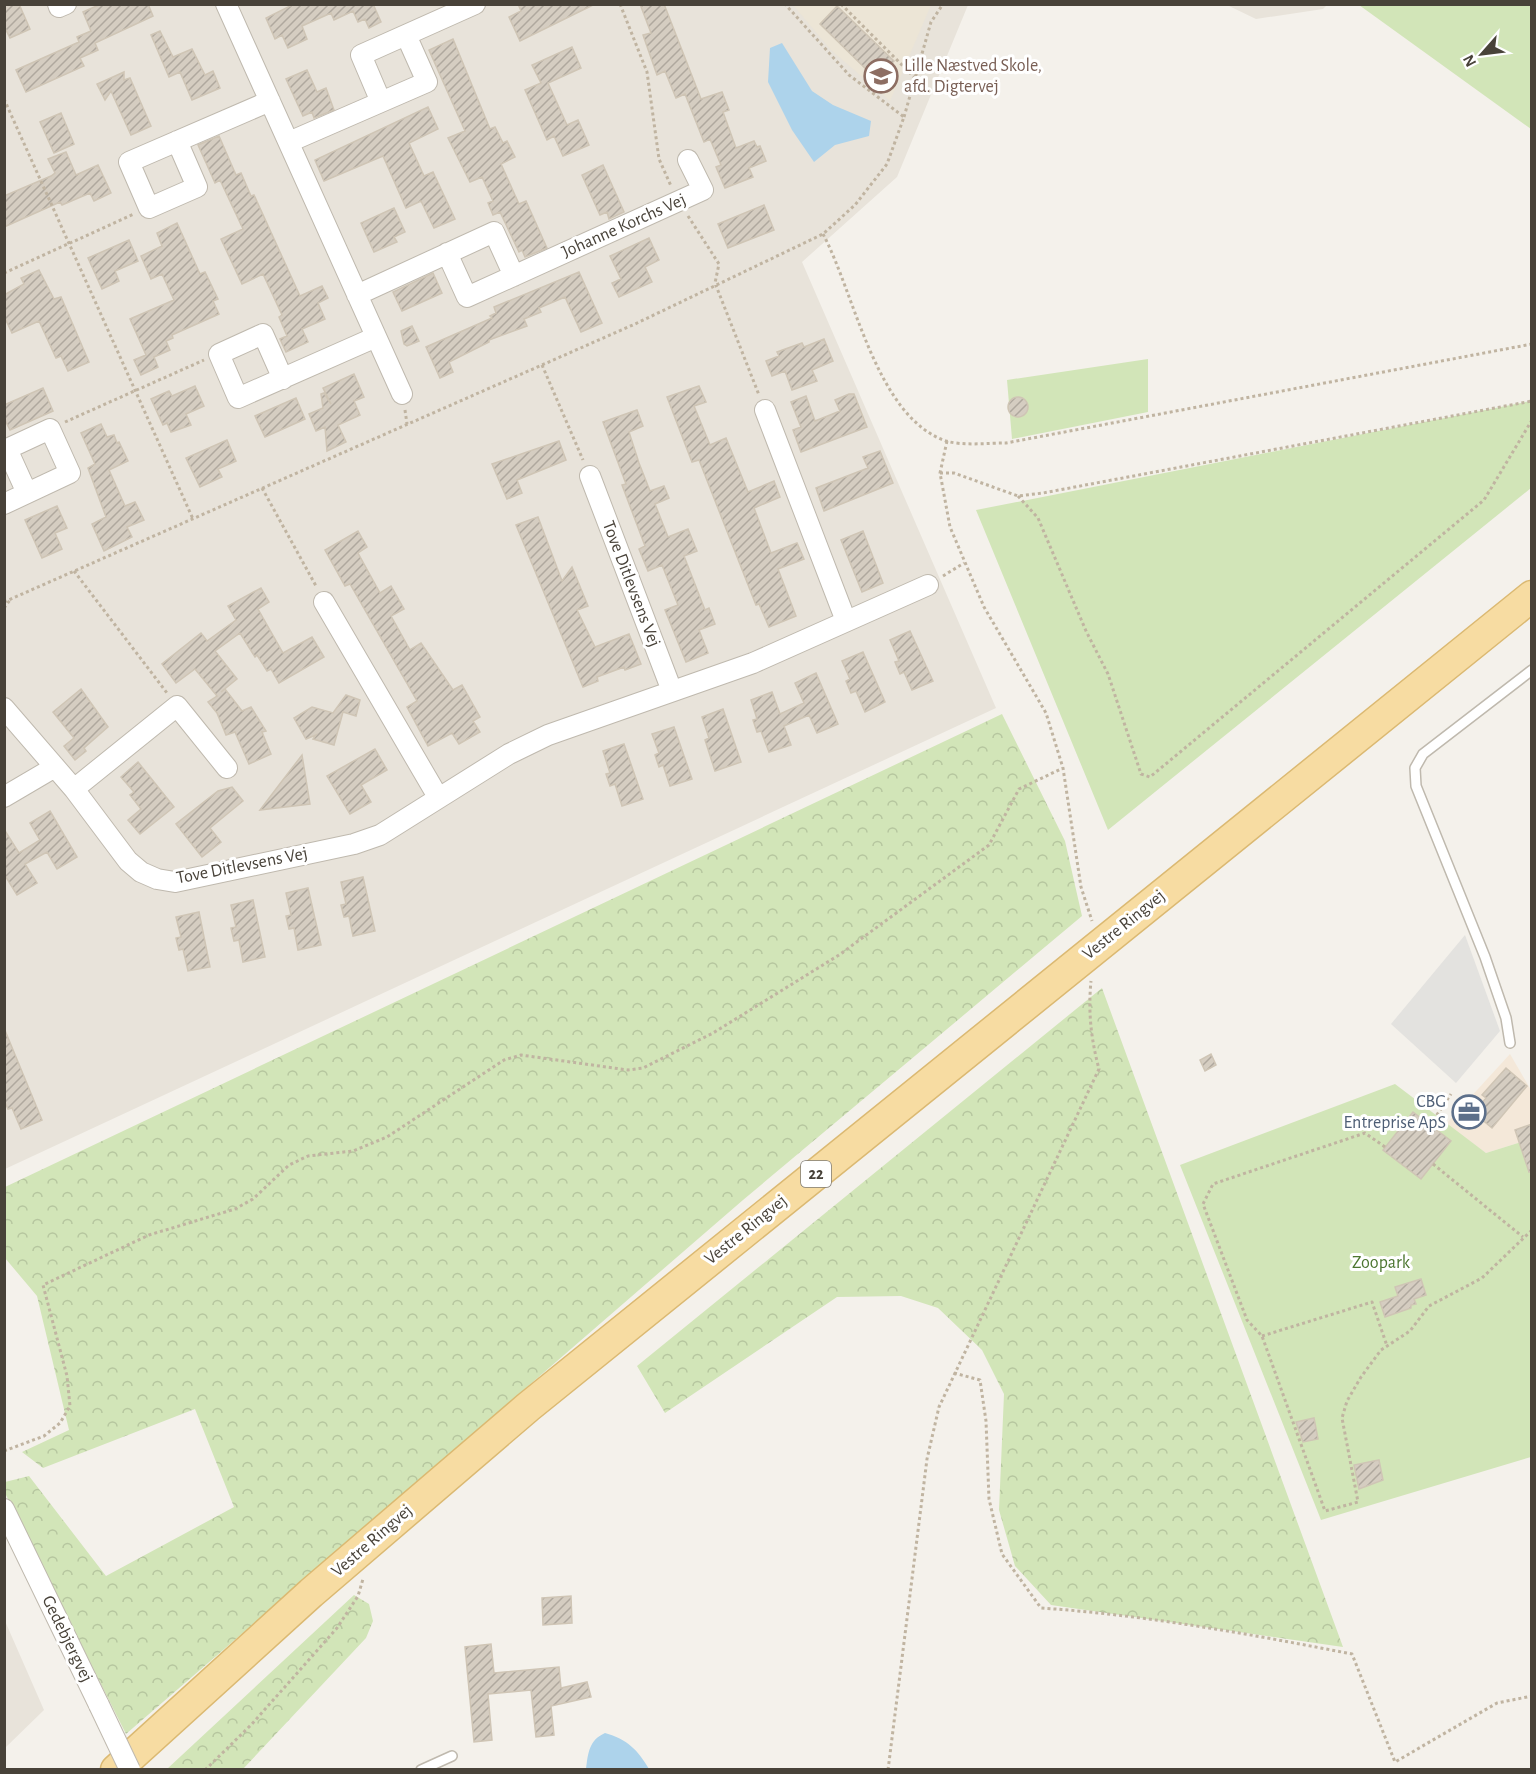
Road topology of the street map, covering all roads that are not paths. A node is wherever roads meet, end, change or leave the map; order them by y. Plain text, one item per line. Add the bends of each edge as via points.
1 (58, 4) edge
2 (66, 4) edge
3 (226, 4) edge
4 (475, 4) edge
5 (406, 35) junction
6 (270, 101) junction
7 (381, 102) junction
8 (177, 141) junction
9 (289, 142) junction
10 (688, 160) dead end
11 (447, 253) junction
12 (514, 276) junction
13 (357, 295) junction
14 (376, 337) junction
15 (283, 379) junction
16 (402, 394) dead end
17 (765, 410) road end
18 (590, 476) road end
19 (27, 493) junction
20 (4, 504) edge
21 (928, 585) road end
22 (1532, 596) edge
23 (324, 602) road end
24 (846, 621) junction
25 (1532, 670) edge
26 (672, 691) junction
27 (4, 708) edge
28 (55, 767) junction
29 (227, 768) dead end
30 (74, 789) junction
31 (4, 797) edge
32 (438, 797) junction
33 (1510, 1043) dead end
34 (4, 1509) edge
35 (452, 1756) dead end
36 (116, 1770) edge
37 (130, 1770) edge
38 (421, 1770) edge

1 - 2 street via 59,8
3 - 6 street
4 - 5 street
5 - 7 street via 361,55
5 - 7 street via 427,82
6 - 8 street
6 - 9 street
7 - 9 street
8 - 8 street via 129,162 148,208 197,187
9 - 13 street
10 - 12 street, Johanne Korchs Vej via 703,190
11 - 12 street via 494,232
11 - 12 street, Johanne Korchs Vej via 467,297
11 - 13 street
13 - 14 street
14 - 15 street
14 - 16 street
15 - 15 street via 238,399 219,354 263,334
17 - 24 street
18 - 26 street, Tove Ditlevsens Vej
19 - 19 street via 7,449 50,429 70,473
19 - 20 street
21 - 24 street, Tove Ditlevsens Vej
22 - 36 main road, Vestre Ringvej / 22 via 528,1407 311,1593
23 - 32 street
24 - 26 street, Tove Ditlevsens Vej via 753,663
25 - 33 lane via 1423,754 1415,768 1416,786 1485,957 1506,1018
26 - 32 street, Tove Ditlevsens Vej via 548,735
27 - 28 street, Tove Ditlevsens Vej
28 - 30 street, Tove Ditlevsens Vej
28 - 31 street
29 - 30 street via 177,706
30 - 32 street, Tove Ditlevsens Vej via 128,861 141,872 175,882 380,835
34 - 37 street, Gedebjergvej, bridge
35 - 38 lane

